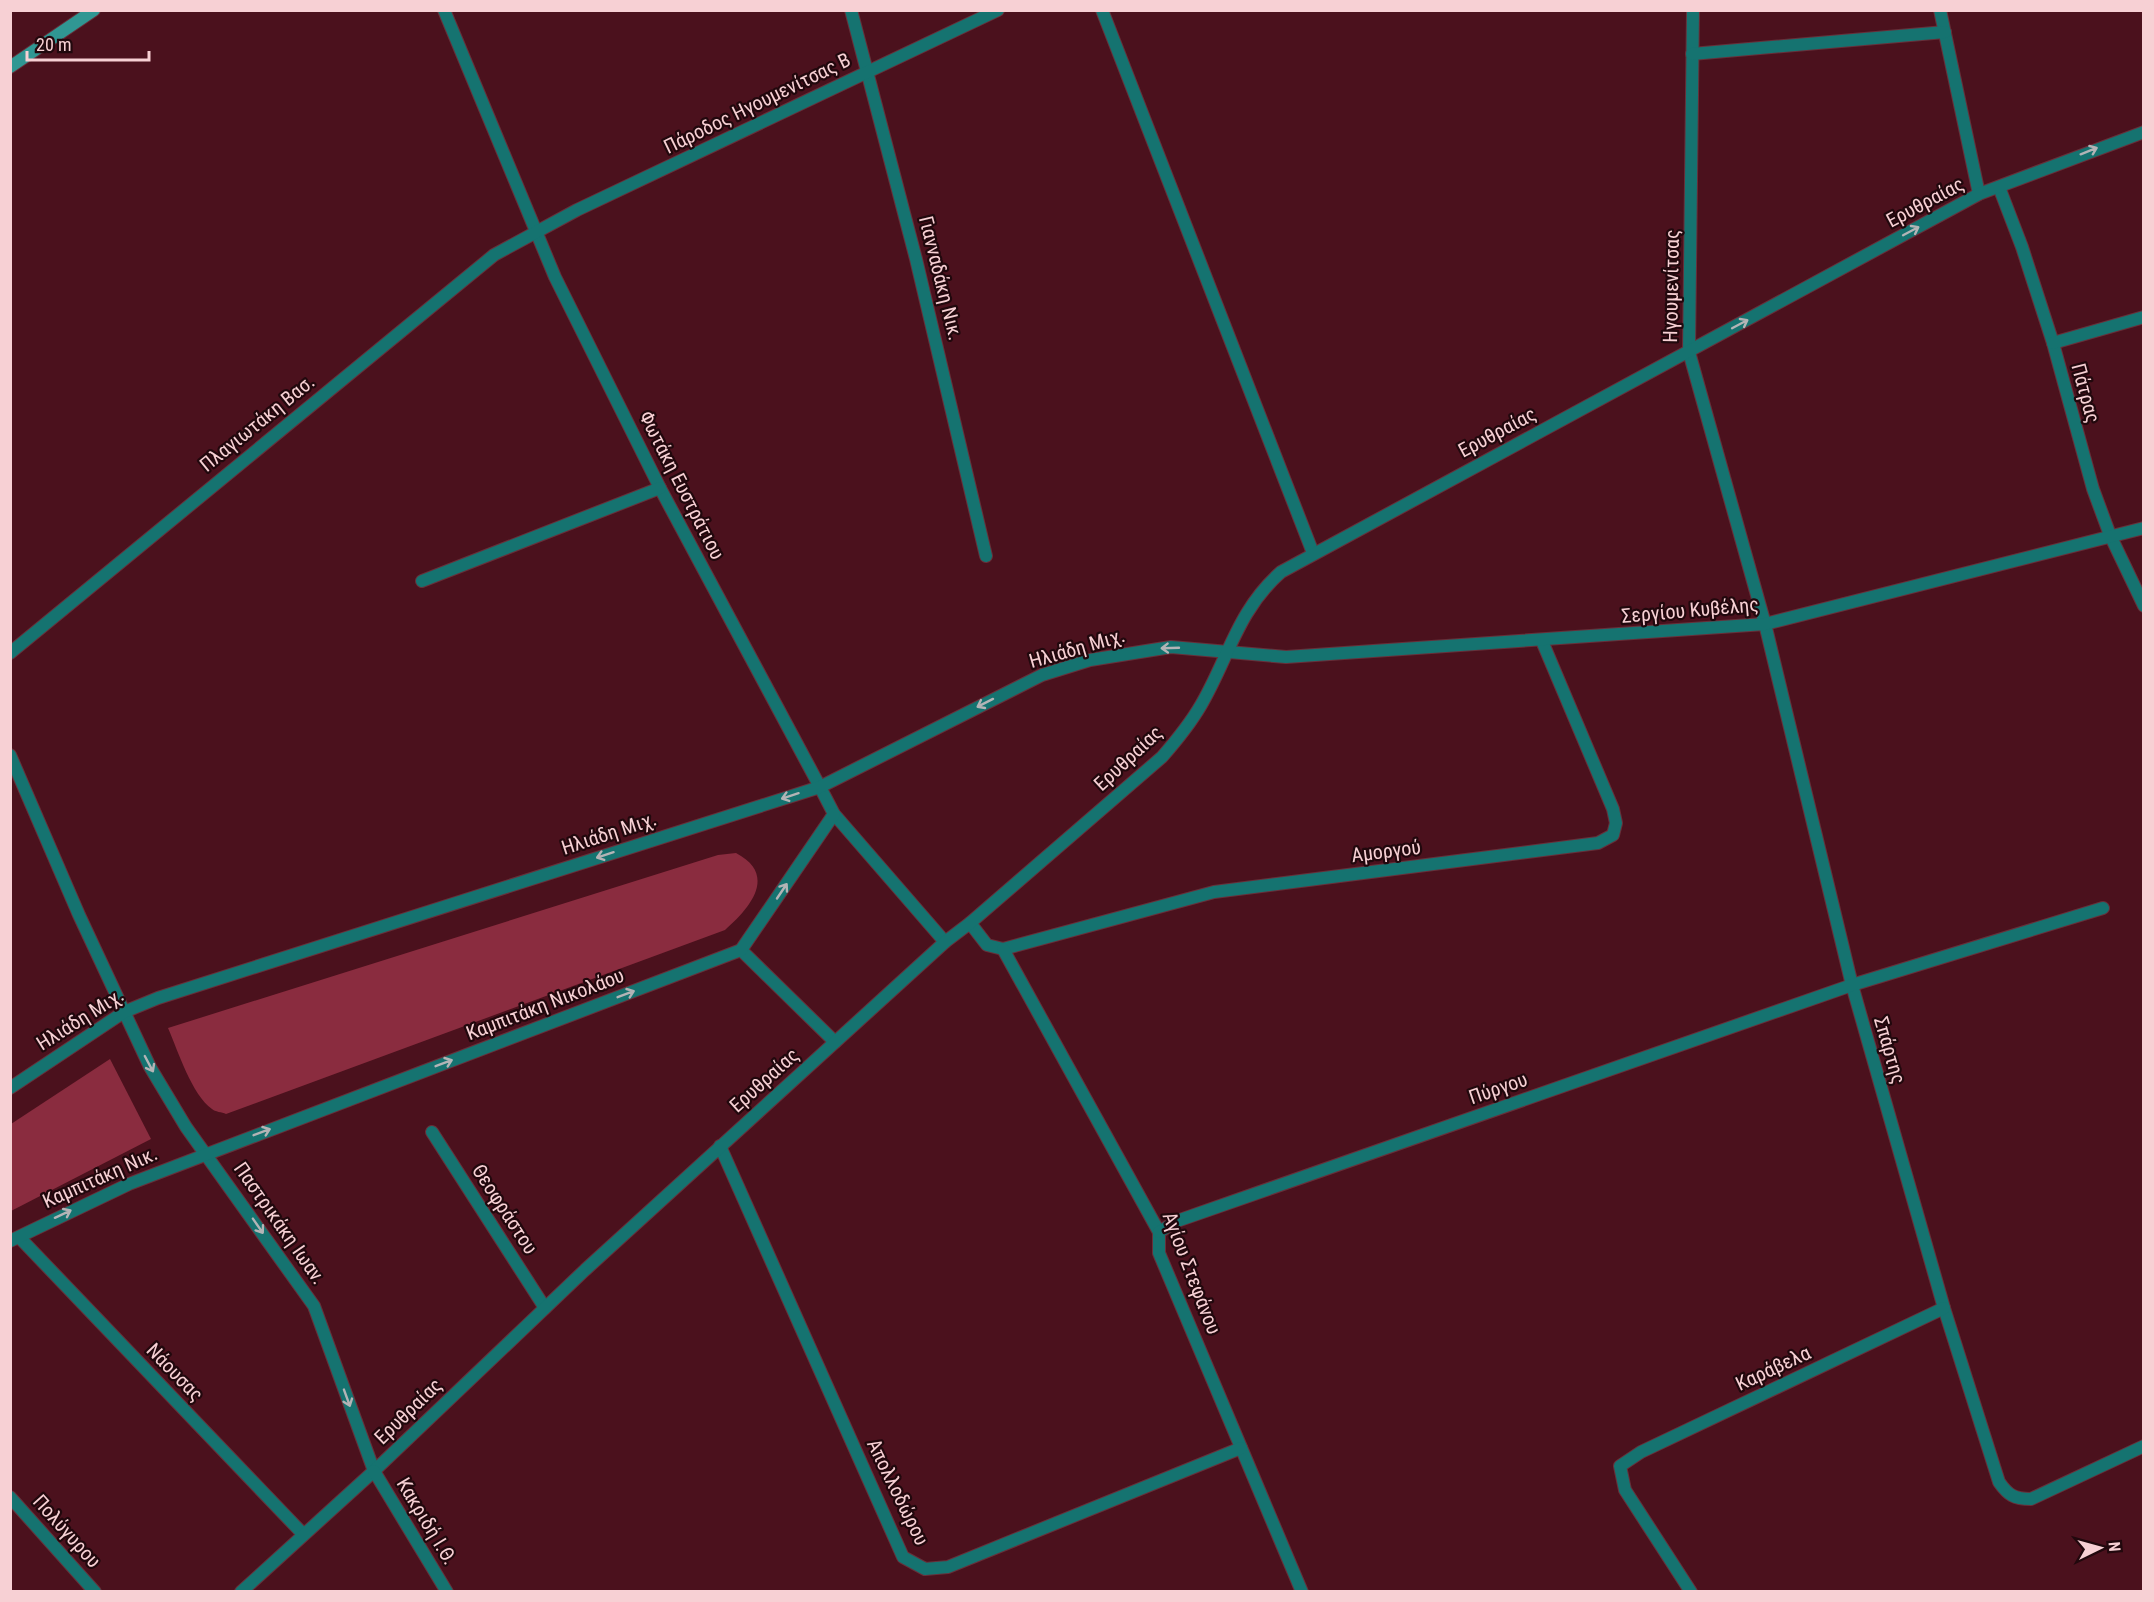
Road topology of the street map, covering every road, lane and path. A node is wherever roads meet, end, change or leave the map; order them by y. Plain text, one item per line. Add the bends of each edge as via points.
1 (94, 10) edge
2 (444, 10) edge
3 (850, 10) edge
4 (998, 10) edge
5 (1102, 10) edge
6 (1693, 10) edge
7 (1940, 10) edge
8 (1945, 32) junction
9 (1692, 54) junction
10 (10, 67) edge
11 (866, 72) junction
12 (2144, 132) edge
13 (1999, 186) junction
14 (1979, 194) junction
15 (535, 232) junction
16 (2144, 317) edge
17 (2053, 343) junction
18 (1689, 352) junction
19 (660, 488) junction
20 (2144, 528) edge
21 (2110, 535) junction
22 (1313, 553) junction
23 (986, 556) dead end
24 (422, 581) dead end
25 (2144, 606) edge
26 (1765, 624) junction
27 (1542, 641) junction
28 (1228, 651) junction
29 (10, 653) edge
30 (10, 755) edge
31 (820, 787) junction
32 (834, 814) junction
33 (2103, 908) dead end
34 (970, 923) junction
35 (945, 942) junction
36 (1003, 949) junction
37 (741, 951) junction
38 (1852, 985) junction
39 (124, 1012) junction
40 (835, 1042) junction
41 (10, 1088) edge
42 (432, 1132) dead end
43 (720, 1146) junction
44 (207, 1153) junction
45 (1159, 1232) junction
46 (15, 1239) edge
47 (545, 1308) junction
48 (1944, 1308) junction
49 (2144, 1446) edge
50 (1241, 1448) junction
51 (374, 1471) junction
52 (10, 1497) edge
53 (303, 1534) junction
54 (95, 1592) edge
55 (241, 1592) edge
56 (447, 1592) edge
57 (1302, 1592) edge
58 (1691, 1592) edge

1 - 10 main road
2 - 15 street, Φωτάκη Ευστράτιου
3 - 11 street, Γιανναδάκη Νικ.
4 - 11 street, Πάροδος Ηγουμενίτσας Β
5 - 22 street
6 - 9 street, Ηγουμενίτσας
7 - 8 street
8 - 9 street
8 - 14 street
9 - 18 street, Ηγουμενίτσας
11 - 15 street, Πάροδος Ηγουμενίτσας Β
11 - 23 street, Γιανναδάκη Νικ. via 935,336
13 -> 12 street, Ερυθραίας
13 - 14 street, Ερυθραίας
13 - 17 street, Πάτρας
18 -> 14 street, Ερυθραίας
15 - 19 street, Φωτάκη Ευστράτιου
15 - 29 street, Πλαγιωτάκη Βασ. via 494,255 452,288
16 - 17 street
17 - 21 street, Πάτρας via 2080,447
18 - 22 street, Ερυθραίας
18 - 26 street, Ηγουμενίτσας
19 - 24 street
19 - 31 street, Φωτάκη Ευστράτιου
20 - 21 street, Σεργίου Κυβέλης
21 - 25 street, Πάτρας
21 - 26 street, Σεργίου Κυβέλης
22 - 28 street, Ερυθραίας via 1281,572 1261,590 1247,609
26 - 27 street, Σεργίου Κυβέλης
26 - 38 street, Σπάρτης
27 - 28 street, Σεργίου Κυβέλης via 1286,657
27 - 36 street, Αμοργού via 1613,809 1616,823 1612,835 1598,843 1214,892
28 -> 31 street, Ηλιάδη Μιχ. via 1171,647 1090,660 1042,675
28 - 34 street, Ερυθραίας via 1201,706 1162,757
30 - 39 street, Παστρικάκη Ιωαν.
31 - 32 street, Φωτάκη Ευστράτιου
31 -> 39 street, Ηλιάδη Μιχ.
32 - 35 street, Φωτάκη Ευστράτιου
37 -> 32 street
33 - 38 street, Πύργου
34 - 35 street, Ερυθραίας
34 - 36 street via 987,945
35 - 40 street, Ερυθραίας
36 - 45 street, Αγίου Στεφάνου
37 - 40 street
44 -> 37 street, Καμπιτάκη Νικολάου
38 - 45 street, Πύργου via 1189,1217
38 - 48 street, Σπάρτης
39 - 41 street, Ηλιάδη Μιχ.
39 -> 44 street, Παστρικάκη Ιωαν. via 168,1097
40 - 43 street, Ερυθραίας
42 - 47 street, Θεοφράστου
43 - 47 street, Ερυθραίας
43 - 50 street, Απολλοδώρου via 903,1557 925,1569 948,1567
46 -> 44 street, Καμπιτάκη Νικ. via 129,1184
44 -> 51 street, Παστρικάκη Ιωαν. via 314,1306
45 - 50 street, Αγίου Στεφάνου via 1159,1253
46 - 53 street, Νάουσας
47 - 51 street, Ερυθραίας
48 - 49 street, Σπάρτης via 1999,1482 2007,1494 2031,1499
48 - 58 street, Καράβελα via 1641,1452 1620,1466 1625,1490
50 - 57 street, Αγίου Στεφάνου
51 - 53 street, Ερυθραίας
51 - 56 street, Κακριδή Ι.Θ.
52 - 54 street, Πολύγυρου
53 - 55 street, Ερυθραίας

